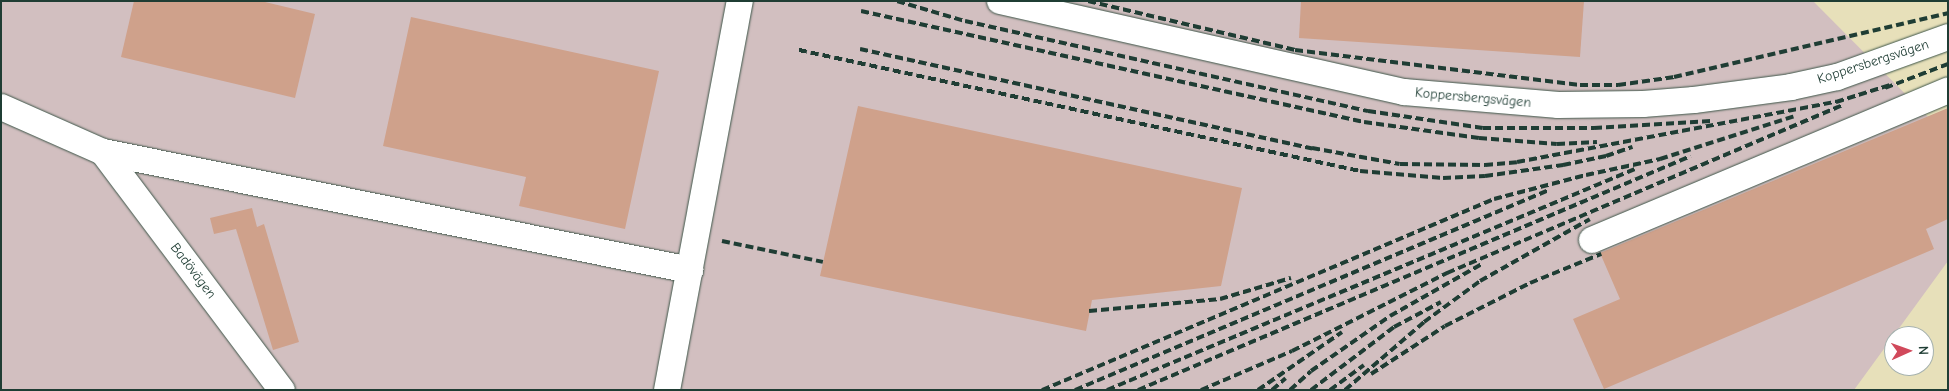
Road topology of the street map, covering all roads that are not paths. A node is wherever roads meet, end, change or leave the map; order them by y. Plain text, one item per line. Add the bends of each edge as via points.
1 (740, 1) edge
2 (1000, 1) edge
3 (1948, 37) edge
4 (1948, 90) edge
5 (1, 107) edge
6 (103, 152) junction
7 (1592, 240) dead end
8 (690, 270) junction
9 (282, 390) edge
10 (667, 390) edge

1 - 8 street
2 - 3 street, Koppersbergsvägen via 1404,92 1558,105 1643,104 1791,87 1837,77
4 - 7 street
5 - 6 street
6 - 8 street
6 - 9 street, Badövägen
8 - 10 street

